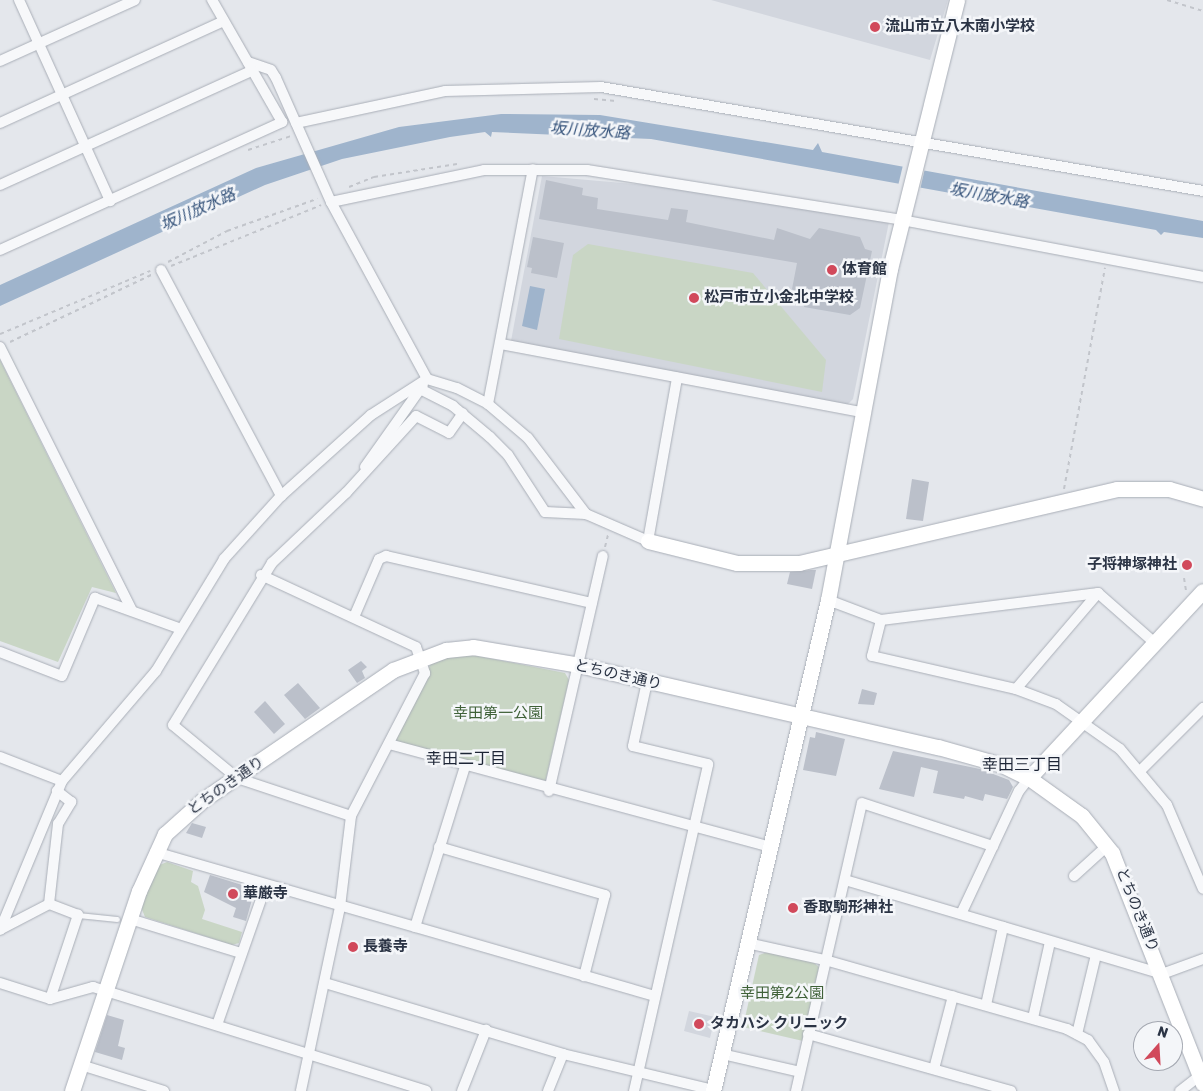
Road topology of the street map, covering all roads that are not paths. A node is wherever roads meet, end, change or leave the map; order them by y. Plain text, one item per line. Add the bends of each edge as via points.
1 (19, 0) edge
2 (135, 0) edge
3 (212, 0) edge
4 (957, 0) edge
5 (224, 21) junction
6 (38, 44) junction
7 (0, 61) edge
8 (250, 66) junction
9 (62, 95) junction
10 (0, 123) edge
11 (298, 128) junction
12 (85, 146) junction
13 (920, 146) junction
14 (534, 169) junction
15 (0, 185) edge
16 (1203, 192) edge
17 (330, 199) junction
18 (110, 201) junction
19 (903, 217) junction
20 (0, 250) edge
21 (161, 270) dead end
22 (1203, 277) edge
23 (501, 344) junction
24 (0, 347) edge
25 (677, 378) junction
26 (423, 384) junction
27 (488, 404) junction
28 (463, 412) junction
29 (862, 412) junction
30 (359, 479) junction
31 (281, 496) junction
32 (1203, 499) edge
33 (586, 514) junction
34 (648, 541) junction
35 (603, 556) road end
36 (837, 556) junction
37 (262, 575) junction
38 (1203, 591) edge
39 (1098, 593) junction
40 (828, 600) junction
41 (592, 603) junction
42 (132, 611) junction
43 (354, 618) junction
44 (881, 620) junction
45 (181, 629) junction
46 (1154, 643) junction
47 (0, 652) edge
48 (423, 658) junction
49 (579, 665) junction
50 (647, 682) junction
51 (1016, 689) junction
52 (1203, 708) edge
53 (799, 716) junction
54 (1085, 721) junction
55 (389, 744) junction
56 (0, 756) edge
57 (465, 766) junction
58 (1141, 770) junction
59 (237, 778) junction
60 (1030, 778) junction
61 (62, 781) junction
62 (549, 791) junction
63 (57, 792) junction
64 (351, 816) junction
65 (694, 829) junction
66 (440, 846) junction
67 (993, 846) junction
68 (1107, 846) junction
69 (770, 847) junction
70 (155, 852) junction
71 (1074, 876) dead end
72 (845, 880) junction
73 (266, 885) junction
74 (1203, 889) edge
75 (49, 904) junction
76 (340, 907) junction
77 (961, 914) junction
78 (78, 915) junction
79 (123, 919) junction
80 (415, 927) junction
81 (1003, 927) junction
82 (1, 929) edge
83 (1050, 942) junction
84 (747, 943) junction
85 (241, 954) junction
86 (1096, 955) junction
87 (1203, 959) edge
88 (825, 960) junction
89 (1162, 974) junction
90 (584, 976) junction
91 (325, 982) junction
92 (0, 983) edge
93 (105, 991) junction
94 (655, 996) junction
95 (953, 996) junction
96 (50, 999) junction
97 (986, 1005) junction
98 (1032, 1018) junction
99 (217, 1025) junction
100 (486, 1030) junction
101 (808, 1034) junction
102 (1077, 1034) junction
103 (563, 1054) junction
104 (722, 1054) junction
105 (308, 1055) junction
106 (81, 1065) junction
107 (934, 1069) junction
108 (800, 1072) junction
109 (638, 1074) junction
110 (1202, 1078) edge
111 (713, 1090) edge
112 (72, 1091) edge
113 (164, 1091) edge
114 (302, 1091) edge
115 (426, 1091) edge
116 (462, 1091) edge
117 (548, 1091) edge
118 (634, 1091) edge
119 (796, 1091) edge
120 (1011, 1091) edge
121 (1114, 1091) edge
122 (1180, 1091) edge

1 - 6 street
2 - 6 street
3 - 5 street
4 - 13 street
5 - 8 street
5 - 9 street
6 - 7 street
6 - 9 street
8 - 11 street via 271,70
8 - 12 street
8 - 18 street via 282,122
9 - 10 street
9 - 12 street
11 - 13 street via 436,92 549,85 657,94
11 - 17 street
12 - 15 street
12 - 18 street
13 - 16 street
13 - 19 street
14 - 17 street via 456,174
14 - 19 street via 634,175
14 - 23 street
17 - 26 street
18 - 20 street
19 - 22 street via 1107,261
19 - 29 street
21 - 31 street
23 - 25 street
23 - 27 street
24 - 42 street
25 - 29 street
25 - 34 street
26 - 27 street via 457,388
26 - 28 street
26 - 30 street via 406,412 376,445
26 - 31 street via 371,415
27 - 33 street via 544,454
28 - 30 street via 449,433 416,416
28 - 33 street via 508,455 545,512
29 - 36 street
30 - 37 street
31 - 45 street via 224,559
32 - 36 street via 1169,489 1135,488
33 - 34 street
34 - 36 street via 737,563 779,564
35 - 41 street
36 - 40 street
37 - 43 street
37 - 59 street via 224,646 173,725
38 - 46 street
39 - 44 street
39 - 46 street
39 - 51 street
40 - 44 street
40 - 53 street
41 - 43 street via 386,556 379,559
41 - 49 street
42 - 45 street
42 - 47 street via 95,598 62,676
43 - 48 street via 416,647
44 - 51 street via 872,656
45 - 61 street via 156,671
46 - 54 street
48 - 49 street, とちのき通り via 473,647
48 - 55 street via 425,673
48 - 59 street, とちのき通り via 393,670
49 - 50 street, とちのき通り
49 - 62 street
50 - 53 street, とちのき通り
50 - 65 street via 633,746 708,764
51 - 54 street
52 - 58 street
53 - 60 street, とちのき通り via 1002,765
53 - 69 street
54 - 58 street
54 - 60 street
55 - 57 street
55 - 64 street
56 - 61 street
57 - 62 street
57 - 66 street
58 - 74 street via 1172,814
59 - 64 street
59 - 70 street, とちのき通り via 184,814
60 - 67 street
60 - 68 street, とちのき通り via 1082,816
61 - 63 street
62 - 65 street
63 - 75 street via 71,802 58,824
63 - 82 street
64 - 76 street
65 - 69 street
65 - 94 street
66 - 80 street
66 - 90 street via 605,895
67 - 72 street via 862,803
67 - 77 street
68 - 71 street
68 - 89 street, とちのき通り via 1125,875
69 - 84 street
70 - 73 street
70 - 79 street, とちのき通り
72 - 77 street
72 - 88 street
73 - 76 street
73 - 85 street
75 - 78 street
75 - 82 street
76 - 80 street
76 - 91 street
77 - 81 street
78 - 79 lane
78 - 96 street
79 - 85 street
79 - 93 street, とちのき通り
80 - 90 street
81 - 83 street
81 - 97 street
83 - 86 street
83 - 98 street
84 - 88 street
84 - 104 street
85 - 99 street
86 - 89 street
86 - 102 street
87 - 89 street
88 - 95 street
88 - 101 street
89 - 110 street, とちのき通り
90 - 94 street
91 - 100 street
91 - 105 street
92 - 96 street
93 - 96 street via 93,988
93 - 99 street
93 - 106 street, とちのき通り
94 - 109 street
95 - 97 street
95 - 107 street
97 - 98 street
98 - 102 street
99 - 105 street
100 - 103 street
100 - 116 street
101 - 107 street
101 - 108 street
102 - 121 street via 1104,1062
103 - 109 street
103 - 117 street
104 - 108 street
104 - 111 street
105 - 114 street
105 - 115 street
106 - 112 street, とちのき通り
106 - 113 street
107 - 120 street
108 - 119 street
109 - 111 street
109 - 118 street
110 - 122 street

